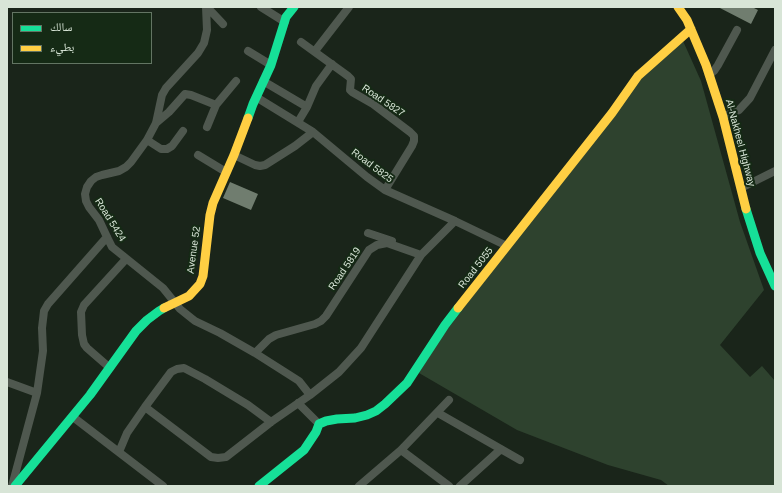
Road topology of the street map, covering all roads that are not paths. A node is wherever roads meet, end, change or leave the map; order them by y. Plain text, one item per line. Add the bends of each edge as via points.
1 (206, 7) edge
2 (261, 7) edge
3 (294, 7) edge
4 (349, 7) edge
5 (678, 7) edge
6 (285, 22) junction
7 (223, 24) dead end
8 (691, 29) junction
9 (737, 30) dead end
10 (301, 42) dead end
11 (775, 50) edge
12 (248, 51) dead end
13 (315, 51) junction
14 (332, 64) junction
15 (271, 65) junction
16 (709, 75) junction
17 (236, 81) dead end
18 (263, 81) junction
19 (256, 97) junction
20 (216, 105) junction
21 (307, 107) junction
22 (723, 117) junction
23 (298, 122) junction
24 (156, 123) junction
25 (207, 127) dead end
26 (184, 130) dead end
27 (312, 132) junction
28 (147, 140) junction
29 (198, 155) dead end
30 (234, 155) junction
31 (775, 171) edge
32 (226, 172) junction
33 (741, 188) junction
34 (385, 190) junction
35 (455, 221) junction
36 (368, 233) dead end
37 (107, 237) junction
38 (507, 246) junction
39 (422, 254) junction
40 (126, 258) junction
41 (775, 286) edge
42 (175, 303) junction
43 (255, 353) junction
44 (110, 368) junction
45 (7, 382) edge
46 (37, 393) junction
47 (310, 395) junction
48 (449, 400) dead end
49 (298, 403) junction
50 (145, 407) junction
51 (438, 412) junction
52 (73, 417) junction
53 (271, 422) junction
54 (319, 424) junction
55 (501, 449) junction
56 (401, 450) junction
57 (119, 452) junction
58 (520, 460) dead end
59 (12, 486) edge
60 (15, 486) edge
61 (163, 486) edge
62 (259, 486) edge
63 (359, 486) edge
64 (449, 486) edge
65 (460, 486) edge

1 - 7 street
1 - 24 street, Road 5424 via 205,39 201,48 162,95
2 - 6 street
3 - 6 street, Avenue 52
4 - 13 street
5 - 8 street, Al-Nakheel Highway
6 - 15 street, Avenue 52
8 - 16 street, Al-Nakheel Highway
8 - 38 street, Road 5055 via 638,76
9 - 16 street via 717,68
10 - 13 street, Road 5827
11 - 22 street via 750,98 739,110
12 - 15 street
13 - 14 street, Road 5827
14 - 21 street via 316,86
14 - 34 street, Road 5827 via 351,79 352,92 373,104 414,136 412,146
15 - 18 street, Avenue 52
16 - 22 street, Al-Nakheel Highway
17 - 20 street
18 - 19 street, Avenue 52
18 - 21 street
19 - 23 street, Road 5825
19 - 30 street, Avenue 52
20 - 24 street via 185,94 170,112
20 - 25 street
21 - 23 street
22 - 33 street, Al-Nakheel Highway
23 - 27 street, Road 5825
24 - 28 street, Road 5424
26 - 28 street via 167,149 161,149
27 - 30 street via 265,165 255,165
27 - 34 street, Road 5825
28 - 37 street, Road 5424 via 126,167 96,178 87,187 86,201
29 - 32 street
30 - 32 street, Avenue 52
31 - 33 street
32 - 42 street, Avenue 52 via 210,215 200,284 189,296
33 - 41 street, Al-Nakheel Highway via 760,253
34 - 35 street, Road 5825
35 - 38 street, Road 5825
35 - 39 street
36 - 39 street
37 - 40 street, Road 5424 via 112,247
37 - 46 street via 44,311 43,351
38 - 54 street, Road 5055 via 446,325 407,383 376,411 355,418
39 - 43 street, Road 5819 via 387,243 377,245 369,250 321,321 276,335
39 - 47 street via 360,348 339,372
40 - 42 street, Road 5424 via 163,288
40 - 44 street via 84,305 81,312 84,344
42 - 43 street via 195,321
42 - 44 street, Avenue 52 via 147,320
43 - 47 street via 299,381
44 - 52 street, Avenue 52
45 - 46 street
46 - 59 street
47 - 49 street
48 - 51 street
49 - 53 street
49 - 54 street
50 - 53 street via 211,457 218,458 226,457
50 - 53 street via 171,372 177,368 184,368 236,397
50 - 57 street via 127,433
51 - 55 street
51 - 56 street
52 - 57 street
52 - 60 street, Avenue 52
54 - 62 street via 304,450
55 - 58 street
55 - 65 street
56 - 63 street
56 - 64 street
57 - 61 street

